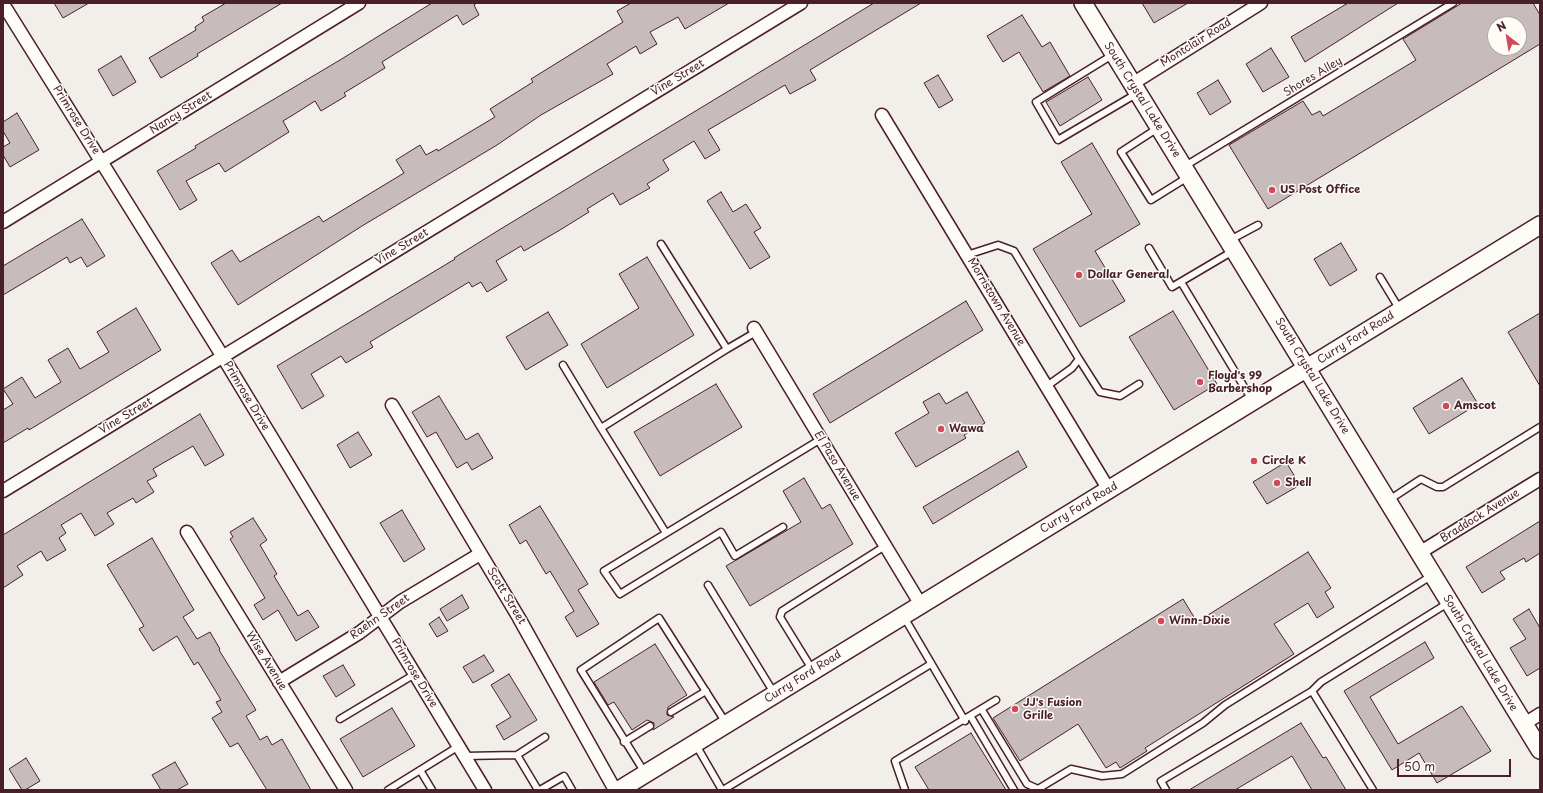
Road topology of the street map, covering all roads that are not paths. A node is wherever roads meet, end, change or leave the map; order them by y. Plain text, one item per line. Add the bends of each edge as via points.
1 (359, 3) edge
2 (801, 3) edge
3 (1083, 3) edge
4 (1261, 3) edge
5 (1453, 3) edge
6 (3, 4) edge
7 (1114, 54) junction
8 (1135, 88) junction
9 (882, 115) dead end
10 (1159, 127) junction
11 (102, 161) junction
12 (1186, 172) junction
13 (3, 222) edge
14 (1258, 225) dead end
15 (1540, 225) edge
16 (661, 244) dead end
17 (1231, 246) junction
18 (1149, 248) dead end
19 (967, 255) junction
20 (1380, 277) dead end
21 (1181, 282) junction
22 (1400, 311) junction
23 (755, 330) joint
24 (727, 349) junction
25 (223, 357) junction
26 (1079, 359) junction
27 (563, 365) dead end
28 (1307, 368) junction
29 (1139, 384) dead end
30 (1047, 386) junction
31 (1253, 402) junction
32 (392, 405) dead end
33 (1540, 427) edge
34 (601, 428) junction
35 (821, 439) junction
36 (1540, 479) edge
37 (1109, 490) junction
38 (3, 491) edge
39 (1388, 500) junction
40 (783, 526) dead end
41 (187, 532) dead end
42 (666, 533) junction
43 (885, 546) junction
44 (1420, 553) junction
45 (480, 554) junction
46 (1433, 575) junction
47 (708, 585) dead end
48 (1449, 602) junction
49 (921, 605) junction
50 (904, 616) junction
51 (381, 617) junction
52 (931, 664) junction
53 (813, 671) junction
54 (415, 674) junction
55 (279, 682) junction
56 (706, 691) junction
57 (1312, 691) junction
58 (775, 694) junction
59 (996, 700) dead end
60 (982, 710) junction
61 (671, 712) dead end
62 (1540, 714) edge
63 (340, 719) dead end
64 (968, 719) junction
65 (727, 724) junction
66 (1524, 724) junction
67 (650, 726) dead end
68 (545, 737) dead end
69 (624, 742) junction
70 (695, 744) junction
71 (1540, 750) edge
72 (462, 751) junction
73 (517, 755) junction
74 (420, 770) junction
75 (645, 773) junction
76 (346, 790) edge
77 (388, 790) edge
78 (432, 790) edge
79 (485, 790) edge
80 (539, 790) edge
81 (572, 790) edge
82 (615, 790) edge
83 (619, 790) edge
84 (723, 790) edge
85 (905, 790) edge
86 (1014, 790) edge
87 (1166, 790) edge
88 (1373, 790) edge

1 - 11 street, Nancy Street
2 - 25 street, Vine Street
3 - 7 street, South Crystal Lake Drive
4 - 8 street, Montclair Road
5 - 12 lane, Shores Alley
6 - 11 street, Primrose Drive
7 - 8 street, South Crystal Lake Drive
7 - 8 lane via 1036,102 1058,140
8 - 10 street, South Crystal Lake Drive
9 - 19 street, Morristown Avenue
10 - 12 street, South Crystal Lake Drive
10 - 12 lane, Shores Alley via 1121,152 1151,200
11 - 13 street, Nancy Street
11 - 25 street, Primrose Drive
12 - 17 street, South Crystal Lake Drive
14 - 17 lane
15 - 22 street, Curry Ford Road
16 - 24 lane
17 - 21 lane
17 - 28 street, South Crystal Lake Drive
18 - 21 lane via 1172,287
19 - 26 lane via 998,245 1014,251
19 - 30 street, Morristown Avenue
20 - 22 lane
21 - 31 lane
22 - 28 street, Curry Ford Road
23 - 24 lane
23 - 35 street, El Paso Avenue
24 - 34 lane
25 - 38 street, Vine Street
25 - 51 street, Primrose Drive
26 - 29 lane via 1100,392 1120,396
26 - 30 lane via 1072,368
27 - 34 lane
28 - 31 street, Curry Ford Road
28 - 39 street, South Crystal Lake Drive
30 - 37 street, Morristown Avenue
31 - 37 street, Curry Ford Road
32 - 45 street, Scott Street
33 - 39 lane via 1443,487 1420,479
34 - 42 lane
35 - 42 lane
35 - 43 street, El Paso Avenue
36 - 44 street, Braddock Avenue
37 - 49 street, Curry Ford Road
39 - 44 street, South Crystal Lake Drive
40 - 42 lane via 735,556 721,532 620,594 604,571
41 - 55 street, Wise Avenue
43 - 49 street, El Paso Avenue
43 - 53 lane via 782,611 780,616
44 - 46 street, South Crystal Lake Drive
45 - 51 street, Raehn Street via 400,602
45 - 82 street, Scott Street via 519,618
46 - 48 street, South Crystal Lake Drive
46 - 60 lane via 1225,705 1203,723 1122,774 1102,776 1071,769 1038,789 1027,784
47 - 58 lane
48 - 57 lane via 1321,682
48 - 66 street, South Crystal Lake Drive
49 - 50 street, Curry Ford Road
50 - 52 lane
50 - 53 street, Curry Ford Road
51 - 54 street, Primrose Drive
51 - 55 street, Raehn Street
52 - 64 lane
52 - 84 lane
53 - 58 street, Curry Ford Road
54 - 63 lane
54 - 72 street, Primrose Drive
55 - 76 street, Wise Avenue
56 - 61 lane
56 - 65 lane
56 - 69 lane via 659,618 581,670
57 - 87 lane via 1161,781
57 - 88 lane
58 - 65 street, Curry Ford Road
59 - 60 lane
60 - 64 lane
62 - 66 street
64 - 85 lane via 895,761
64 - 86 lane
65 - 70 street, Curry Ford Road
66 - 71 street, South Crystal Lake Drive
67 - 69 lane
68 - 73 lane
69 - 75 lane
70 - 75 street, Curry Ford Road
70 - 84 lane
72 - 73 lane
72 - 74 lane
72 - 79 street, Primrose Drive
73 - 80 lane
74 - 77 lane
74 - 78 lane
75 - 83 street, Curry Ford Road
80 - 81 lane via 564,776

